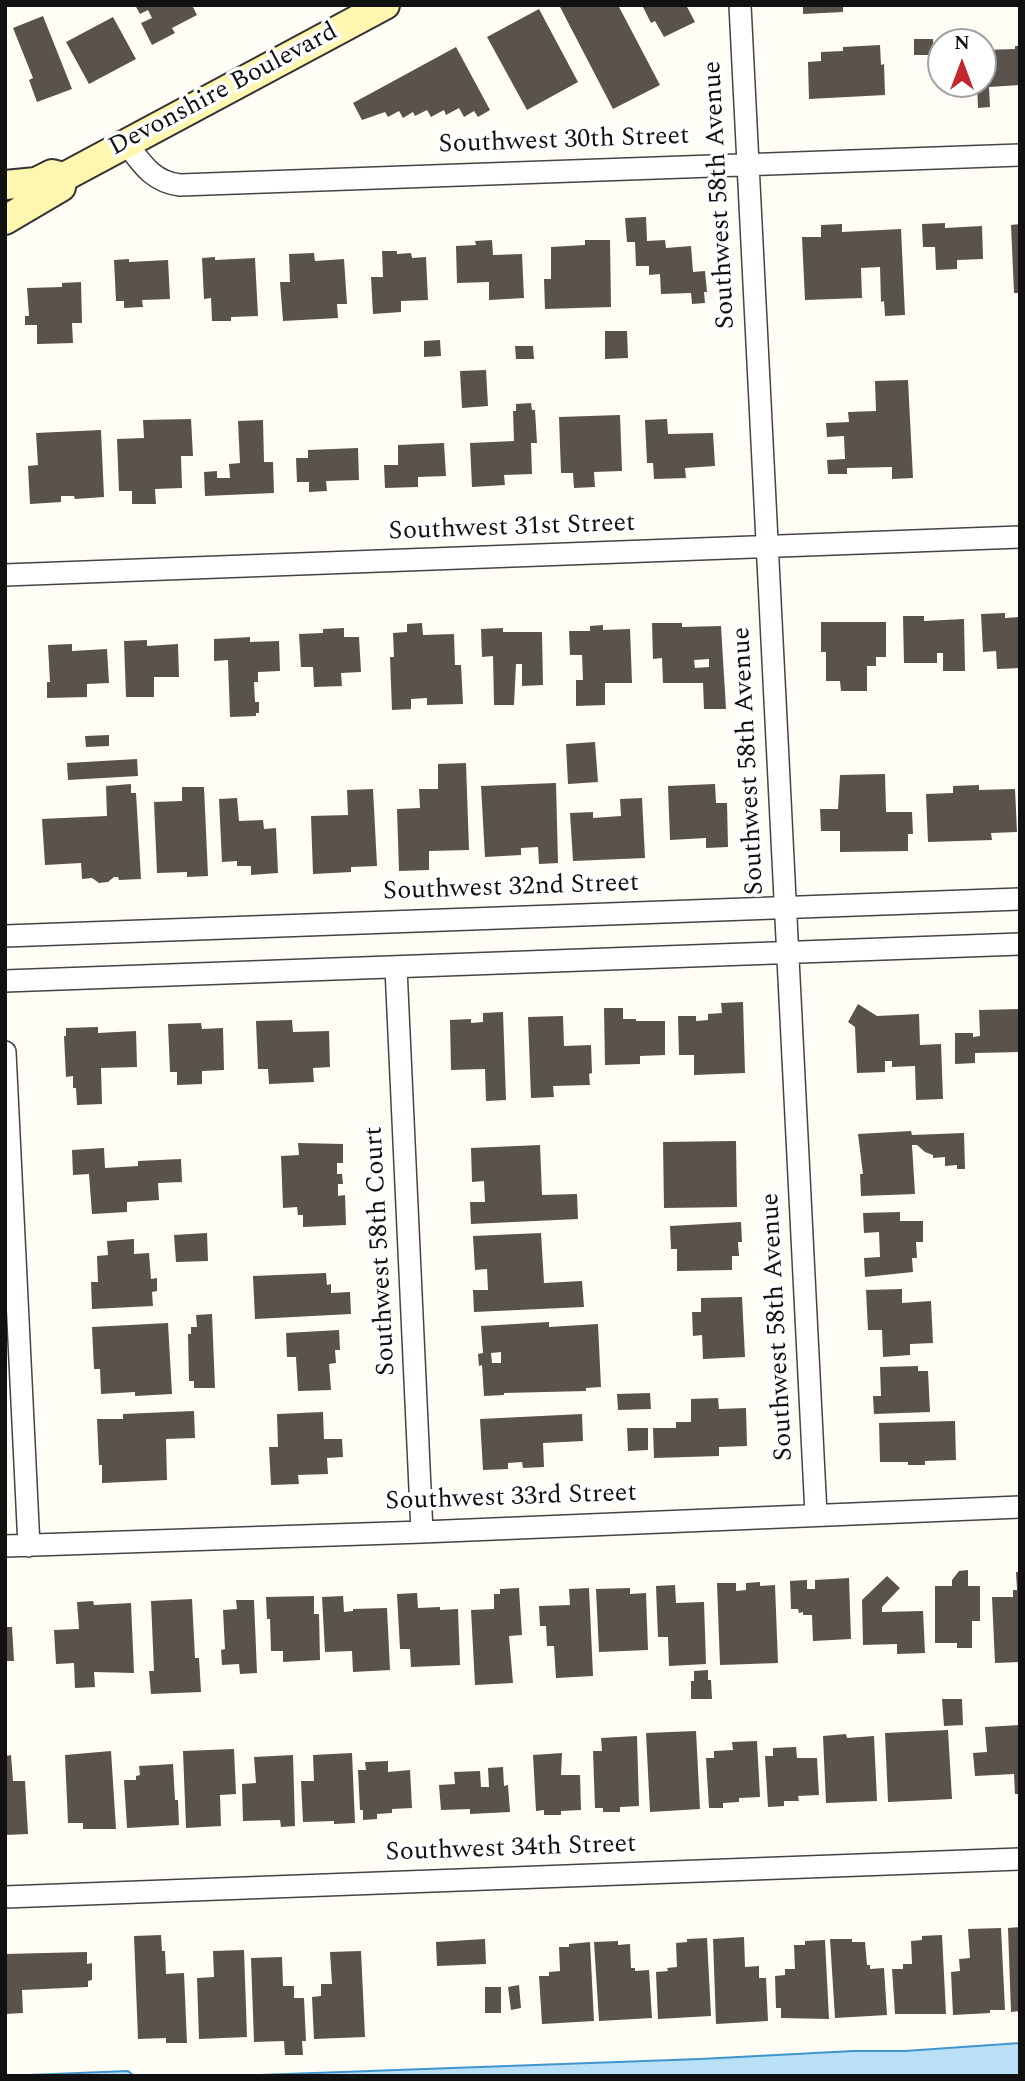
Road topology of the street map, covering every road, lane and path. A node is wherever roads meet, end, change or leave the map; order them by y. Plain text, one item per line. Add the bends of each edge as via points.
1 (385, 5) edge
2 (740, 5) edge
3 (127, 144) junction
4 (1020, 155) edge
5 (747, 164) junction
6 (64, 177) junction
7 (5, 185) edge
8 (5, 220) edge
9 (1020, 537) edge
10 (767, 547) junction
11 (5, 575) edge
12 (1020, 899) edge
13 (786, 907) junction
14 (5, 936) edge
15 (1020, 944) edge
16 (788, 952) junction
17 (396, 968) junction
18 (5, 981) edge
19 (5, 1052) edge
20 (1020, 1507) edge
21 (816, 1514) junction
22 (422, 1532) junction
23 (5, 1546) edge
24 (29, 1546) junction
25 (1020, 1859) edge
26 (5, 1897) edge

1 - 3 street, Devonshire Boulevard
2 - 5 street, Southwest 58th Avenue
3 - 5 street, Southwest 30th Street via 150,173 168,184 180,185
3 - 6 street, Devonshire Boulevard
4 - 5 street, Southwest 30th Street
5 - 10 street, Southwest 58th Avenue
6 - 7 street, Devonshire Boulevard via 52,174 36,182
6 - 8 street, Devonshire Boulevard via 61,187
9 - 10 street, Southwest 31st Street
10 - 11 street, Southwest 31st Street
10 - 13 street, Southwest 58th Avenue
12 - 13 street, Southwest 32nd Street
13 - 14 street, Southwest 32nd Street
13 - 16 street, Southwest 58th Avenue
15 - 16 street
16 - 17 street
16 - 21 street, Southwest 58th Avenue
17 - 18 street
17 - 22 street, Southwest 58th Court
19 - 24 street
20 - 21 street, Southwest 33rd Street
21 - 22 street, Southwest 33rd Street
22 - 24 street, Southwest 33rd Street
23 - 24 street, Southwest 33rd Street
25 - 26 street, Southwest 34th Street

